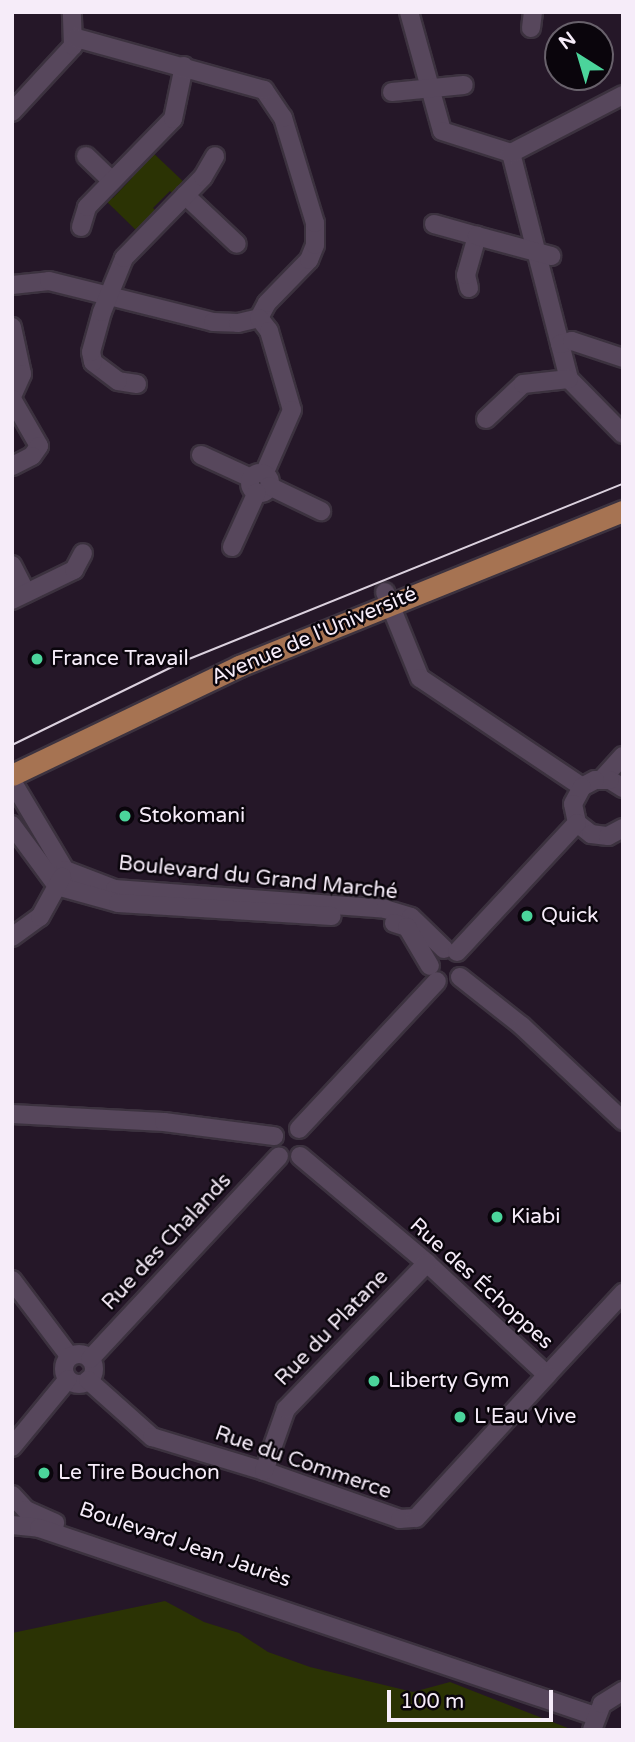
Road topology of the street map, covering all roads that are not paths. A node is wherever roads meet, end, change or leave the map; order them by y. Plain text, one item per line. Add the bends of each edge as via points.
1 (72, 12) edge
2 (409, 12) edge
3 (76, 38) junction
4 (184, 66) junction
5 (464, 85) dead end
6 (428, 89) junction
7 (392, 92) dead end
8 (623, 95) edge
9 (12, 112) edge
10 (512, 153) junction
11 (86, 156) dead end
12 (215, 156) dead end
13 (112, 181) junction
14 (185, 195) junction
15 (434, 224) dead end
16 (81, 227) dead end
17 (477, 236) junction
18 (237, 244) dead end
19 (543, 254) junction
20 (12, 285) edge
21 (469, 288) dead end
22 (109, 297) junction
23 (259, 318) junction
24 (12, 327) edge
25 (560, 345) junction
26 (623, 358) edge
27 (569, 379) junction
28 (137, 384) dead end
29 (12, 398) edge
30 (486, 419) dead end
31 (623, 435) edge
32 (201, 455) dead end
33 (12, 466) edge
34 (260, 483) junction
35 (623, 498) edge
36 (321, 511) dead end
37 (623, 511) edge
38 (232, 547) dead end
39 (83, 553) dead end
40 (12, 565) edge
41 (19, 597) edge
42 (387, 599) junction
43 (623, 756) edge
44 (12, 760) edge
45 (623, 764) edge
46 (12, 775) edge
47 (12, 781) edge
48 (616, 782) edge
49 (582, 787) junction
50 (12, 802) edge
51 (577, 823) junction
52 (12, 825) edge
53 (623, 828) edge
54 (60, 874) junction
55 (12, 937) edge
56 (451, 951) junction
57 (434, 973) junction
58 (460, 977) junction
59 (12, 1114) edge
60 (623, 1121) edge
61 (299, 1129) junction
62 (274, 1136) junction
63 (279, 1156) junction
64 (300, 1156) junction
65 (427, 1263) junction
66 (12, 1280) edge
67 (623, 1293) edge
68 (70, 1357) junction
69 (90, 1359) junction
70 (547, 1375) junction
71 (68, 1380) junction
72 (88, 1380) junction
73 (12, 1447) edge
74 (264, 1471) junction
75 (12, 1495) edge
76 (12, 1525) edge
77 (346, 1633) junction
78 (623, 1691) edge
79 (593, 1723) edge

1 - 3 street
2 - 6 street
3 - 4 street
3 - 9 street via 68,54
4 - 13 street via 173,119
4 - 23 street via 257,85 275,102 315,223 309,260 267,303
5 - 6 street
6 - 7 street
6 - 10 street via 444,133
8 - 10 street
10 - 19 street
11 - 13 street
12 - 14 street
13 - 16 street via 87,206
14 - 18 street
14 - 22 street via 124,258
15 - 17 street
17 - 19 street
17 - 21 street via 466,275
19 - 25 street
20 - 22 street via 44,281
22 - 23 street via 213,322
22 - 28 street via 91,357 95,366 118,381
23 - 34 street via 269,331 292,410
24 - 29 street via 22,374
25 - 26 street via 572,341
25 - 27 street
27 - 30 street via 523,384
27 - 31 street
29 - 33 street via 39,446 32,456
32 - 34 street
34 - 36 street
34 - 38 street
35 - 42 main road, Avenue de l'Université
37 - 42 main road, Avenue de l'Université
39 - 41 street via 74,570
40 - 41 street
42 - 44 main road, Avenue de l'Université via 149,690
42 - 46 main road, Avenue de l'Université via 156,703
42 - 49 street via 414,668 429,687
43 - 48 street
45 - 48 street
47 - 54 street
48 - 49 street
49 - 51 street via 573,804
50 - 54 street, Boulevard du Grand Marché via 37,848
51 - 53 street via 599,837
51 - 56 street
52 - 54 street
54 - 55 street via 40,917
54 - 56 street, Boulevard du Grand Marché via 115,889 384,909 411,917
54 - 57 street, Boulevard du Grand Marché via 118,903 377,919 407,927
56 - 57 street via 434,955
56 - 58 street via 464,964
57 - 58 street via 447,983
57 - 61 street
58 - 60 street via 522,1026
59 - 62 street via 164,1122
61 - 62 street via 285,1126
61 - 64 street via 306,1142
62 - 63 street
63 - 64 street
63 - 69 street, Rue des Chalands
64 - 65 street, Rue des Échoppes
65 - 70 street, Rue des Échoppes
65 - 74 street, Rue du Platane via 286,1409
66 - 68 street
67 - 70 street, Rue des Échoppes
68 - 69 street via 78,1354
68 - 71 street via 64,1368
69 - 72 street via 93,1368
70 - 74 street, Rue du Commerce via 416,1518 400,1519
71 - 72 street
71 - 73 street
72 - 74 street, Rue du Commerce via 152,1437
75 - 77 street, Boulevard Jean Jaurès via 37,1517 264,1595
76 - 77 street, Boulevard Jean Jaurès via 39,1528
77 - 79 street, Boulevard Jean Jaurès
78 - 79 street via 602,1704

